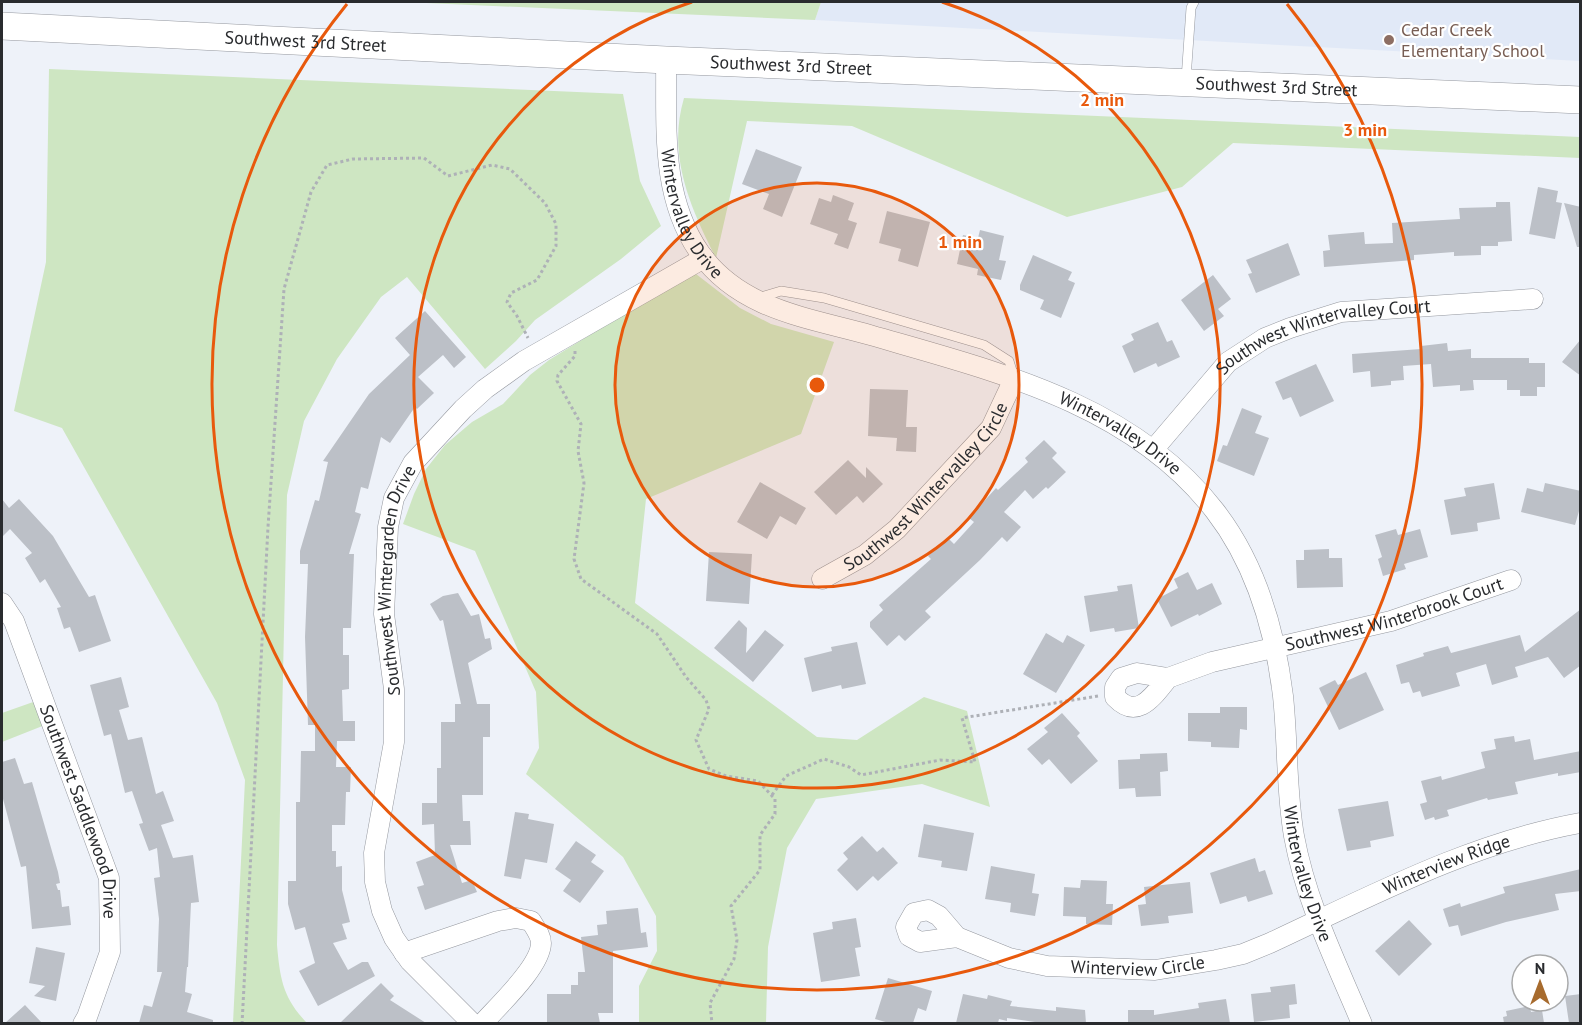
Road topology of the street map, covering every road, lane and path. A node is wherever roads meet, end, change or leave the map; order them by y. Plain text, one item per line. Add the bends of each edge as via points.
1 (1194, 2) edge
2 (2, 26) edge
3 (666, 60) junction
4 (1186, 83) junction
5 (1581, 100) edge
6 (704, 258) junction
7 (1533, 299) dead end
8 (550, 346) junction
9 (1014, 379) junction
10 (1154, 450) junction
11 (822, 579) dead end
12 (1511, 580) dead end
13 (2, 603) edge
14 (1275, 648) junction
15 (1168, 678) junction
16 (1115, 694) junction
17 (772, 795) junction
18 (1581, 823) edge
19 (1318, 921) junction
20 (957, 937) dead end
21 (404, 952) junction
22 (83, 1023) edge
23 (242, 1023) edge
24 (473, 1023) edge
25 (482, 1023) edge
26 (712, 1023) edge
27 (1362, 1023) edge

1 - 4 lane
2 - 3 main road, Southwest 3rd Street
3 - 4 main road, Southwest 3rd Street
3 - 6 street, Wintervalley Drive via 671,186 683,220
4 - 5 main road, Southwest 3rd Street
6 - 8 street, Southwest Wintergarden Drive
6 - 9 street, Wintervalley Drive via 740,291 779,311
7 - 10 street, Southwest Wintervalley Court via 1341,312 1290,328 1265,338 1228,362
8 - 17 path via 574,349 575,356 557,381 581,424 578,451 584,483 574,559 581,579 657,634 706,700 709,709 696,740 709,769 758,781
8 - 21 street, Southwest Wintergarden Drive via 485,388 463,409 413,464 394,498 388,527 384,614 394,689 394,742 374,853 382,911
8 - 23 path via 531,344 507,302 511,293 537,280 556,246 556,224 544,203 510,169 492,165 448,176 424,158 353,159 327,165 311,192 284,289
9 - 10 street, Wintervalley Drive via 1114,422
9 - 11 street, Southwest Wintervalley Circle via 991,428 897,529 865,555
10 - 14 street, Wintervalley Drive via 1214,510 1240,549 1260,592
12 - 14 street, Southwest Winterbrook Court via 1391,621
13 - 22 street, Southwest Saddlewood Drive via 14,621 109,878 110,952
14 - 15 street, Southwest Winterbrook Court via 1212,662
14 - 19 street, Wintervalley Drive via 1294,834
15 - 16 street via 1137,673 1121,678
15 - 16 street via 1149,701 1137,708 1123,706
16 - 17 path via 962,718 975,762 940,760 861,775 824,759 786,776
17 - 26 path via 776,799 775,814 760,835 760,870 731,906 737,940 734,959 710,1003
18 - 19 street, Winterview Ridge via 1513,839 1444,862
19 - 20 street, Winterview Circle via 1243,954 1155,970 1047,966 1010,958
19 - 27 street, Wintervalley Drive
21 - 24 street, Southwest Wintergarden Drive
21 - 25 street via 498,921 531,921 541,944 532,968

